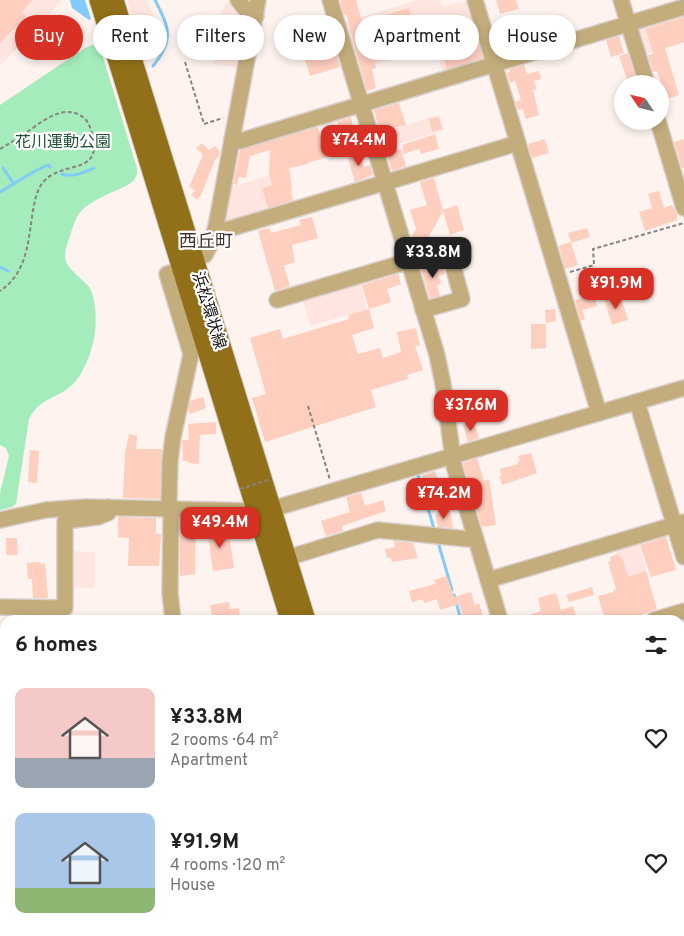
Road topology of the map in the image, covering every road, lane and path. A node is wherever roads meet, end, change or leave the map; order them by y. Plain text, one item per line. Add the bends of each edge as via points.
1 (99, 0) edge
2 (114, 0) edge
3 (238, 0) edge
4 (258, 0) edge
5 (330, 0) edge
6 (475, 0) edge
7 (621, 0) edge
8 (684, 7) edge
9 (250, 15) edge
10 (256, 15) edge
11 (628, 24) junction
12 (247, 60) edge
13 (185, 62) dead end
14 (495, 64) junction
15 (644, 75) edge
16 (361, 104) junction
17 (236, 116) junction
18 (661, 130) edge
19 (232, 139) junction
20 (518, 143) junction
21 (0, 149) edge
22 (385, 182) junction
23 (684, 208) edge
24 (684, 223) edge
25 (215, 230) junction
26 (409, 262) junction
27 (188, 264) junction
28 (558, 276) junction
29 (0, 292) edge
30 (277, 300) dead end
31 (424, 310) junction
32 (684, 388) edge
33 (637, 402) junction
34 (308, 406) dead end
35 (599, 413) junction
36 (452, 456) junction
37 (271, 479) dead end
38 (240, 489) dead end
39 (333, 491) junction
40 (108, 507) junction
41 (170, 509) junction
42 (264, 510) junction
43 (0, 520) edge
44 (679, 523) edge
45 (475, 537) junction
46 (287, 558) junction
47 (684, 558) edge
48 (488, 580) junction
49 (0, 607) edge
50 (684, 611) edge
51 (170, 615) edge
52 (289, 615) edge
53 (304, 615) edge
54 (498, 615) edge
55 (671, 615) edge

1 - 27 main road, 浜松環状線
2 - 27 main road, 浜松環状線
3 - 9 street
4 - 10 street
5 - 16 street
6 - 14 street
7 - 11 street
8 - 11 street
11 - 14 street
11 - 15 street
12 - 17 street
13 - 17 path via 204,124
14 - 16 street
14 - 20 street
16 - 19 street via 240,141
16 - 22 street
17 - 19 street
18 - 23 street
19 - 25 street
20 - 22 street
20 - 28 street
21 - 29 path via 50,117 69,112 89,124 95,150 86,163 56,172 44,180 35,200 23,264 14,280
22 - 25 street via 222,231
22 - 26 street
24 - 28 path via 593,248 594,265
25 - 27 street via 205,255
26 - 30 street
26 - 31 street
26 - 31 street via 448,251 451,260 462,299
27 - 41 street via 166,274 191,354 172,445
27 - 42 main road, 浜松環状線
28 - 35 street
31 - 36 street via 439,364
32 - 33 street
33 - 35 street
33 - 44 street
34 - 39 path
35 - 36 street
36 - 39 street
36 - 45 street
37 - 38 path, bridge
39 - 42 street
40 - 41 street
40 - 43 street via 52,509
40 - 49 street via 108,513 98,517 65,521 65,608
41 - 42 street
41 - 51 street
42 - 46 main road, 浜松環状線
42 - 52 main road, 浜松環状線
44 - 47 street
44 - 48 street
45 - 46 street via 378,530
45 - 48 street
46 - 53 main road, 浜松環状線
48 - 54 street
50 - 55 street

